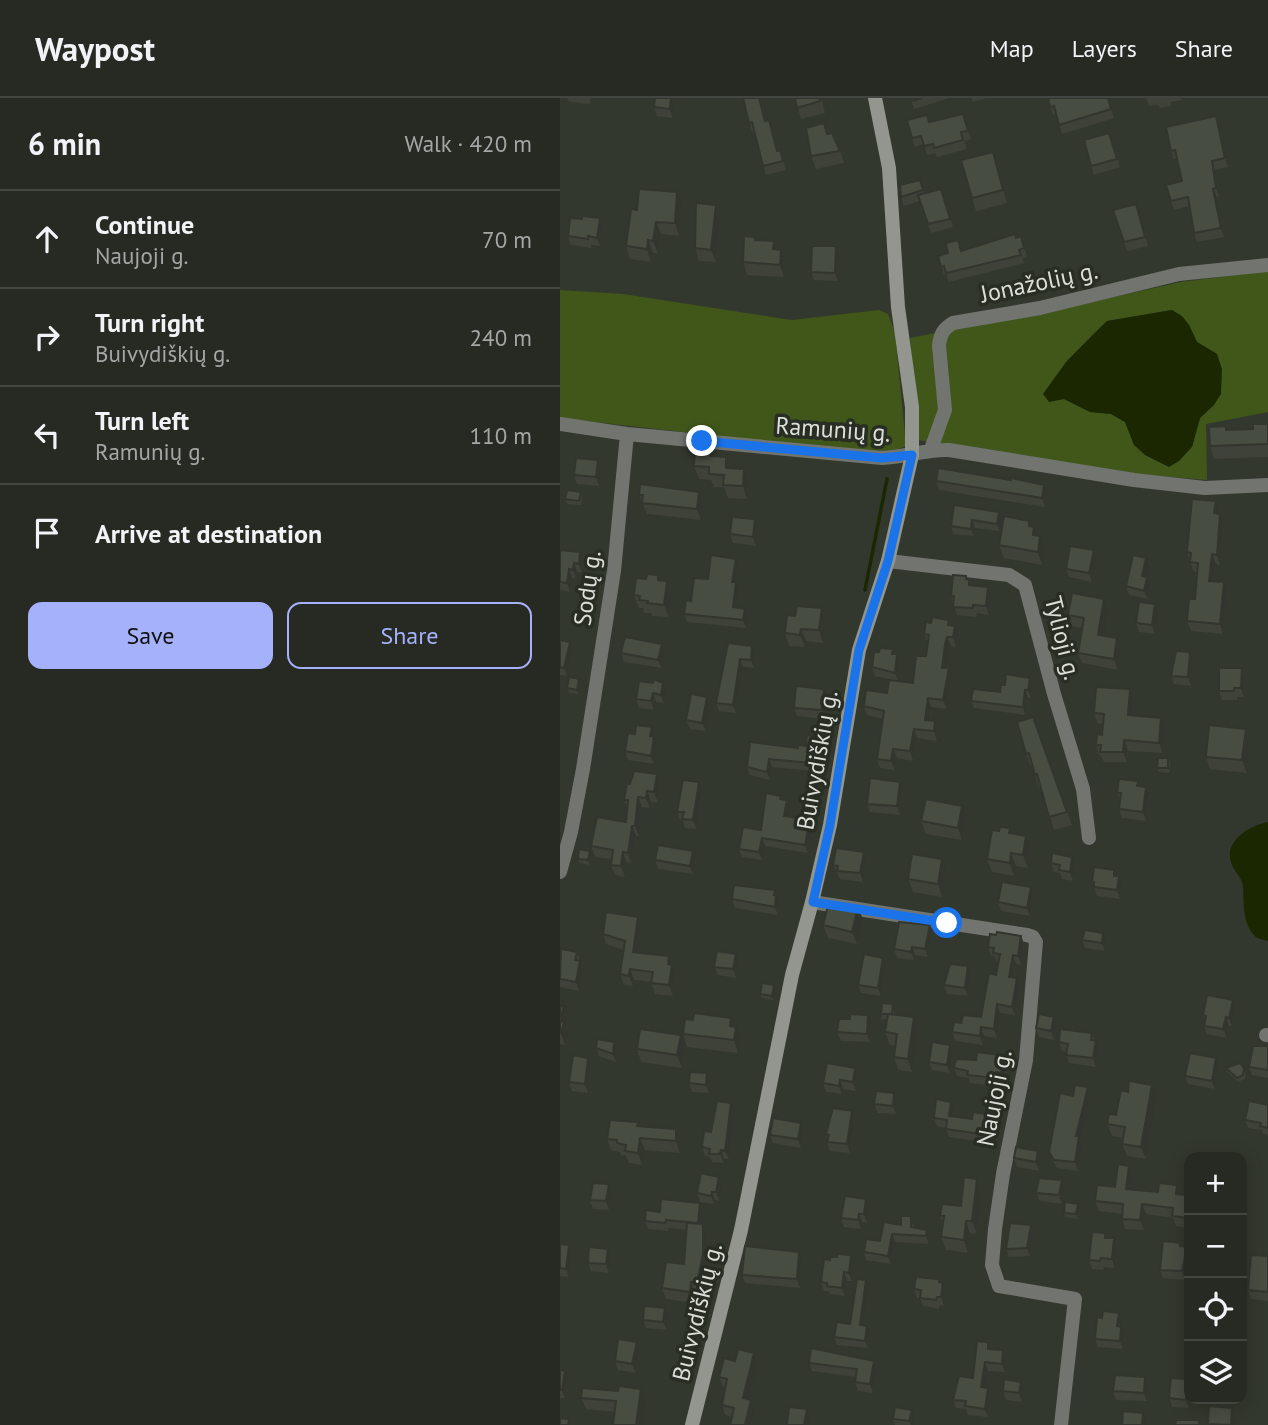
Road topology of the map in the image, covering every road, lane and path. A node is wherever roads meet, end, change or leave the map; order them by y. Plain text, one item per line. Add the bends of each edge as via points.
1 (875, 98) edge
2 (1268, 265) edge
3 (560, 424) edge
4 (627, 434) junction
5 (931, 449) junction
6 (912, 455) junction
7 (1268, 485) edge
8 (888, 561) junction
9 (1089, 838) dead end
10 (560, 872) edge
11 (813, 902) junction
12 (692, 1425) edge
13 (1062, 1425) edge

1 - 6 main road, Buivydiškių g. via 889,168 898,307 912,407
2 - 5 street, Jonažolių g. via 1179,274 1040,308 953,323 940,336 945,410
3 - 4 street, Ramunių g.
4 - 6 street, Ramunių g. via 882,458
4 - 10 street, Sodų g. via 614,571 583,769
5 - 6 street, Ramunių g.
5 - 7 street, Ramunių g. via 1205,488
6 - 8 main road, Buivydiškių g.
8 - 9 street, Tylioji g. via 1009,575 1025,585 1083,789
8 - 11 main road, Buivydiškių g. via 859,650
11 - 12 main road, Buivydiškių g. via 792,975 741,1230
11 - 13 street, Naujoji g. via 1027,935 1036,942 1026,1060 1003,1174 992,1265 999,1286 1075,1299

